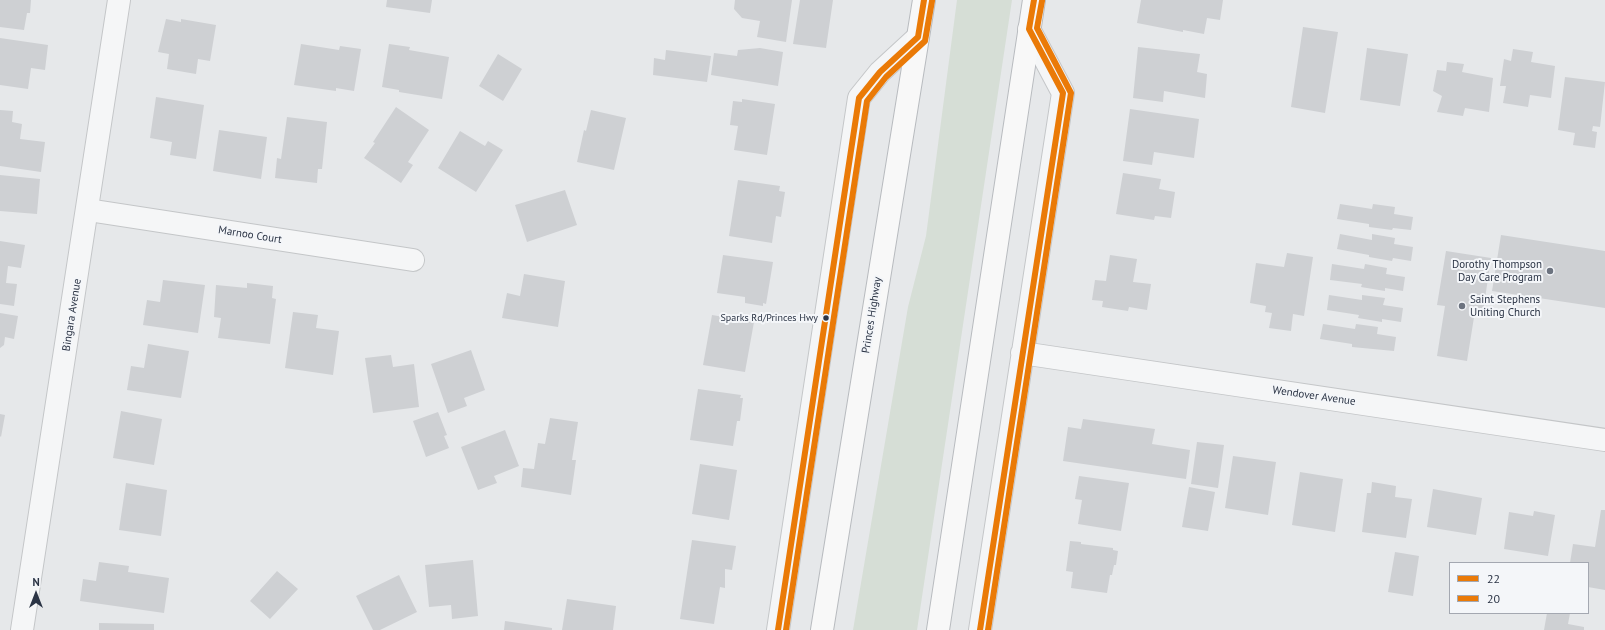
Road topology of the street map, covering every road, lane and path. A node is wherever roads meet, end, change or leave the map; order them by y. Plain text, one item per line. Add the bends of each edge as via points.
1 (119, 0) edge
2 (924, 0) edge
3 (1034, 0) edge
4 (1029, 29) junction
5 (918, 37) junction
6 (88, 210) junction
7 (412, 260) dead end
8 (1022, 353) junction
9 (1605, 440) edge
10 (22, 630) edge
11 (778, 630) edge
12 (822, 630) edge
13 (938, 630) edge
14 (980, 630) edge

1 - 6 street, Bingara Avenue
2 - 5 highway, Princes Highway
3 - 4 highway
4 - 8 street via 1062,93
4 - 13 highway
5 - 11 street via 880,72 860,98
5 - 12 highway, Princes Highway
6 - 7 street, Marnoo Court
6 - 10 street, Bingara Avenue
8 - 9 street, Wendover Avenue
8 - 14 street

